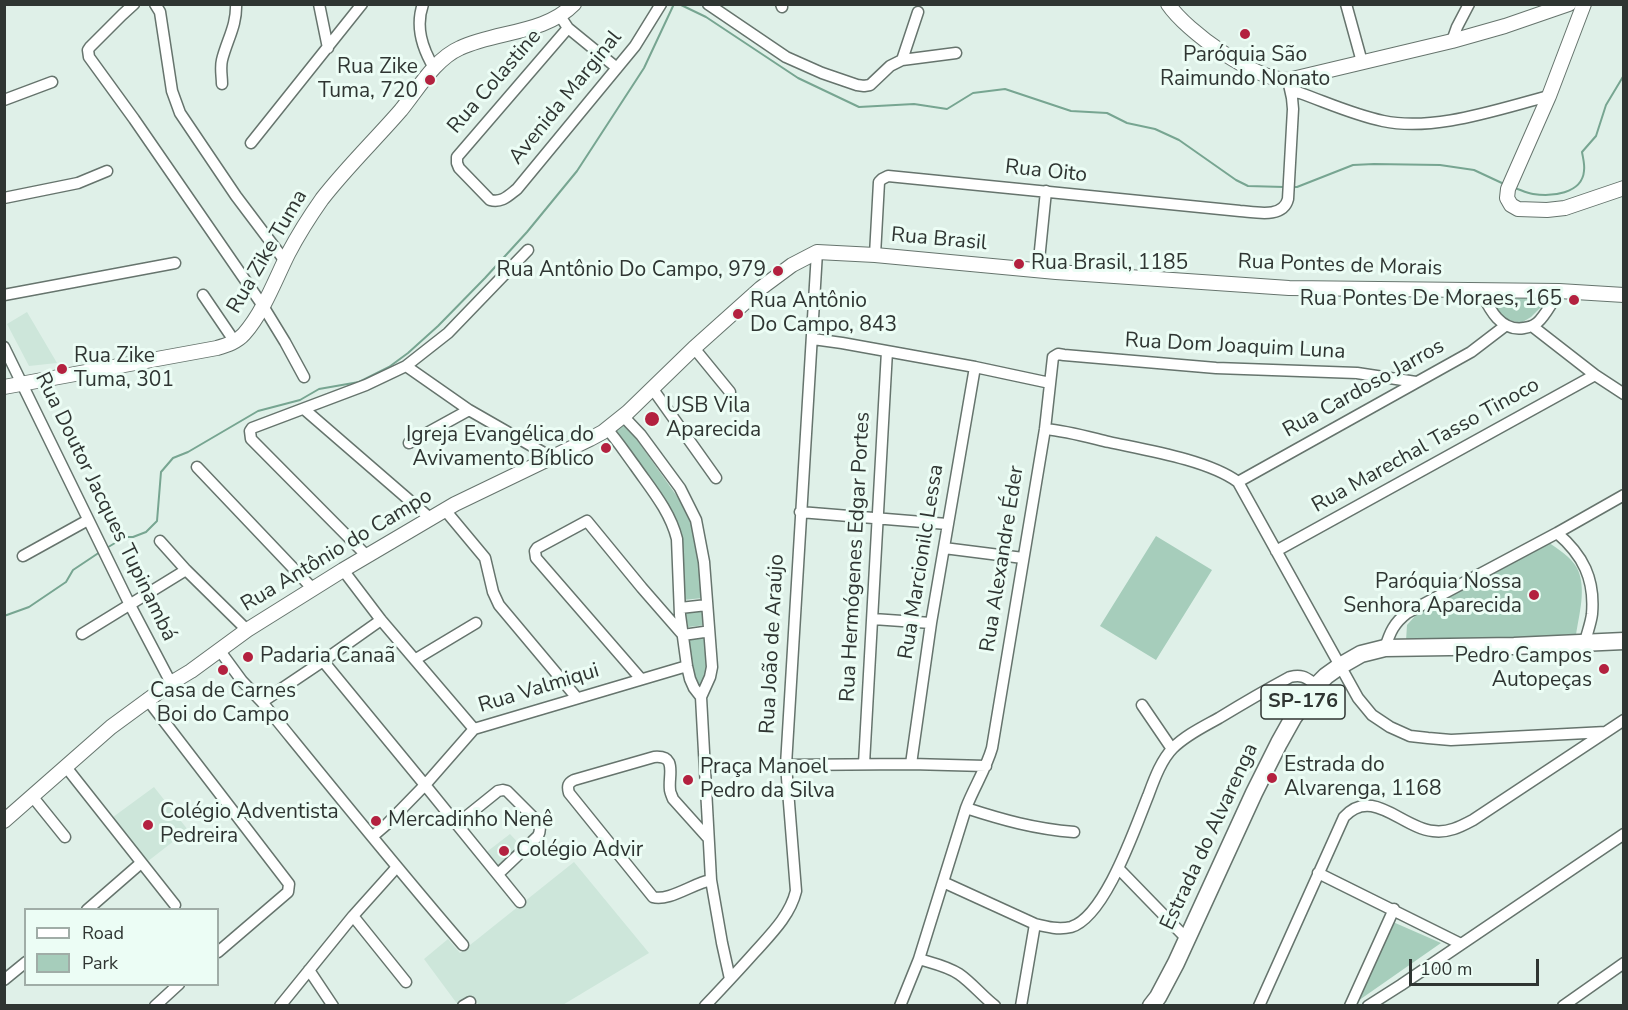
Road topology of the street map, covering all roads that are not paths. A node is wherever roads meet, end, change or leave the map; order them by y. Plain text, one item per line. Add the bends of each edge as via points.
1 (134, 4) edge
2 (155, 4) edge
3 (236, 4) edge
4 (319, 4) edge
5 (362, 4) edge
6 (423, 4) edge
7 (574, 4) edge
8 (661, 4) edge
9 (708, 4) edge
10 (1168, 4) edge
11 (1346, 4) edge
12 (1469, 4) edge
13 (1569, 4) edge
14 (1584, 4) edge
15 (918, 12) dead end
16 (564, 22) junction
17 (1452, 41) junction
18 (328, 48) junction
19 (956, 53) dead end
20 (902, 60) junction
21 (1362, 62) junction
22 (434, 68) junction
23 (616, 68) junction
24 (52, 82) dead end
25 (222, 84) dead end
26 (1289, 85) junction
27 (1549, 96) junction
28 (4, 100) edge
29 (251, 143) dead end
30 (107, 171) dead end
31 (1623, 189) edge
32 (1046, 191) junction
33 (4, 198) edge
34 (490, 200) joint
35 (528, 250) dead end
36 (817, 252) junction
37 (875, 255) junction
38 (285, 261) junction
39 (175, 263) dead end
40 (1038, 270) junction
41 (1056, 272) joint
42 (1480, 290) junction
43 (1559, 291) junction
44 (4, 295) edge
45 (203, 295) dead end
46 (1623, 296) edge
47 (263, 306) junction
48 (1505, 326) junction
49 (1532, 326) junction
50 (813, 339) junction
51 (235, 342) junction
52 (4, 347) edge
53 (694, 348) junction
54 (886, 351) junction
55 (1053, 357) joint
56 (406, 366) junction
57 (975, 367) junction
58 (1595, 375) junction
59 (304, 377) dead end
60 (1416, 382) junction
61 (1050, 383) junction
62 (22, 384) junction
63 (4, 387) edge
64 (652, 388) junction
65 (730, 392) dead end
66 (1623, 394) edge
67 (304, 409) junction
68 (469, 410) junction
69 (623, 416) junction
70 (607, 429) junction
71 (1045, 429) junction
72 (409, 443) dead end
73 (551, 457) junction
74 (197, 467) dead end
75 (716, 478) dead end
76 (1238, 482) junction
77 (1623, 495) edge
78 (445, 510) junction
79 (800, 512) junction
80 (430, 519) junction
81 (877, 519) junction
82 (88, 520) junction
83 (947, 524) junction
84 (1557, 533) junction
85 (160, 541) dead end
86 (944, 548) junction
87 (1276, 551) junction
88 (23, 556) dead end
89 (368, 556) junction
90 (1023, 558) junction
91 (186, 570) junction
92 (343, 570) junction
93 (313, 589) junction
94 (130, 605) junction
95 (707, 605) junction
96 (680, 608) junction
97 (873, 619) junction
98 (1400, 619) junction
99 (381, 620) junction
100 (931, 622) junction
101 (476, 623) dead end
102 (247, 630) junction
103 (709, 633) junction
104 (81, 634) dead end
105 (683, 635) junction
106 (1623, 641) edge
107 (1585, 642) junction
108 (1393, 648) junction
109 (220, 651) junction
110 (416, 659) junction
111 (322, 661) junction
112 (687, 666) junction
113 (1340, 666) junction
114 (642, 679) junction
115 (171, 683) junction
116 (1317, 685) junction
117 (701, 697) junction
118 (577, 698) junction
119 (147, 699) junction
120 (262, 702) junction
121 (1142, 705) dead end
122 (1623, 720) edge
123 (474, 729) junction
124 (1606, 732) junction
125 (1172, 749) junction
126 (864, 764) junction
127 (911, 764) junction
128 (786, 765) junction
129 (986, 766) junction
130 (66, 767) junction
131 (425, 785) junction
132 (32, 796) junction
133 (966, 808) junction
134 (4, 820) edge
135 (457, 824) junction
136 (1074, 832) dead end
137 (1623, 834) edge
138 (373, 836) junction
139 (65, 837) dead end
140 (708, 838) junction
141 (141, 863) junction
142 (396, 868) junction
143 (1118, 868) junction
144 (1318, 873) junction
145 (498, 874) junction
146 (711, 880) junction
147 (943, 882) junction
148 (520, 902) dead end
149 (175, 905) dead end
150 (88, 908) edge
151 (1394, 909) junction
152 (353, 916) junction
153 (1035, 924) junction
154 (1186, 938) junction
155 (1461, 944) junction
156 (463, 945) dead end
157 (219, 951) edge
158 (919, 959) junction
159 (1623, 963) edge
160 (24, 964) edge
161 (309, 970) junction
162 (4, 980) edge
163 (730, 980) junction
164 (406, 982) dead end
165 (177, 986) edge
166 (155, 1005) edge
167 (280, 1005) edge
168 (333, 1005) edge
169 (705, 1005) edge
170 (900, 1005) edge
171 (995, 1005) edge
172 (1021, 1005) edge
173 (1151, 1005) edge
174 (1259, 1005) edge
175 (1350, 1005) edge
176 (1368, 1005) edge
177 (1563, 1005) edge

1 - 47 street via 90,47 89,57
2 - 38 street via 160,12 172,91 180,113
3 - 25 street via 235,25 222,59
4 - 18 street
5 - 18 street
6 - 22 street via 421,38
7 - 16 street, Rua Zike Tuma
8 - 23 street, Avenida Marginal
9 - 20 street via 786,57 857,85 870,85
10 - 26 street via 1185,24 1234,59
11 - 21 street
12 - 17 street
13 - 17 street
14 - 27 street
15 - 20 street
16 - 22 street, Rua Zike Tuma via 542,24 459,48
16 - 23 street
16 - 34 street, Rua Colastine via 457,158 459,168
17 - 21 street
18 - 29 street
19 - 20 street
21 - 26 street
22 - 38 street, Rua Zike Tuma via 323,198
23 - 34 street, Avenida Marginal via 517,189 503,200
24 - 28 street
26 - 27 street via 1300,93 1365,117 1410,124 1434,123
26 - 32 street, Rua Oito via 1293,109 1288,189 1286,205 1278,212
27 - 31 street via 1506,196 1511,205 1518,209 1565,208
30 - 33 street via 78,183
32 - 37 street, Rua Oito via 888,176 879,182
32 - 40 street
35 - 56 street via 448,333
36 - 37 street, Rua Brasil
36 - 50 street, Rua João de Araújo
36 - 53 street, Rua Antônio do Campo via 761,288
37 - 40 street, Rua Brasil
38 - 47 street, Rua Zike Tuma
39 - 44 street
40 - 41 street, Rua Brasil
41 - 42 street, Rua Pontes de Morais via 1291,288
42 - 43 street, Rua Pontes de Morais
42 - 48 street
43 - 46 street, Rua Pontes de Morais
43 - 49 street
45 - 51 street
47 - 51 street, Rua Zike Tuma
47 - 59 street
48 - 49 street
48 - 60 street, Rua Cardoso Jarros via 1470,352
49 - 58 street
50 - 54 street
50 - 79 street, Rua João de Araújo
51 - 62 street, Rua Zike Tuma
52 - 62 street, Rua Doutor Jacques Tupinambá
53 - 64 street, Rua Antônio do Campo
53 - 65 street
54 - 57 street
54 - 81 street, Rua Hermógenes Edgar Portes
55 - 60 street, Rua Dom Joaquim Luna via 1064,354 1216,368 1357,373
55 - 61 street, Rua Alexandre Éder
56 - 67 street
56 - 68 street
57 - 61 street
57 - 83 street, Rua Marcionilc Lessa
58 - 66 street
58 - 87 street, Rua Marechal Tasso Tinoco
60 - 76 street, Rua Cardoso Jarros
61 - 71 street, Rua Alexandre Éder
62 - 63 street, Rua Zike Tuma
62 - 82 street, Rua Doutor Jacques Tupinambá
64 - 69 street, Rua Antônio do Campo
64 - 75 street
67 - 80 street
67 - 89 street via 252,428 249,435
68 - 72 street
68 - 73 street
69 - 70 street, Rua Antônio do Campo
69 - 95 street via 641,435 691,507 701,542
70 - 73 street, Rua Antônio do Campo
70 - 96 street via 674,528
71 - 76 street via 1156,452
71 - 90 street, Rua Alexandre Éder
73 - 78 street, Rua Antônio do Campo
74 - 93 street
76 - 87 street
77 - 84 street
78 - 80 street, Rua Antônio do Campo
78 - 118 street via 485,558 499,605
79 - 81 street
79 - 128 street, Rua João de Araújo
80 - 89 street, Rua Antônio do Campo
81 - 83 street
81 - 97 street, Rua Hermógenes Edgar Portes
82 - 88 street
82 - 94 street, Rua Doutor Jacques Tupinambá
83 - 86 street, Rua Marcionilc Lessa
84 - 98 street
84 - 107 street via 1575,550 1589,576 1592,614
85 - 91 street
86 - 90 street
86 - 100 street, Rua Marcionilc Lessa
87 - 113 street
89 - 92 street, Rua Antônio do Campo
90 - 129 street, Rua Alexandre Éder via 995,733
91 - 94 street
91 - 102 street
92 - 93 street, Rua Antônio do Campo
92 - 99 street
93 - 102 street, Rua Antônio do Campo
94 - 104 street
94 - 115 street, Rua Doutor Jacques Tupinambá
95 - 96 street
95 - 103 street
96 - 105 street
97 - 100 street
97 - 126 street, Rua Hermógenes Edgar Portes
98 - 108 street
98 - 108 street via 1392,628
99 - 110 street
99 - 111 street
100 - 127 street, Rua Marcionilc Lessa
101 - 110 street
102 - 109 street, Rua Antônio do Campo
103 - 105 street
103 - 117 street via 712,667
105 - 112 street
105 - 114 street via 587,521 537,548 536,558
106 - 107 main road, Estrada do Alvarenga / SP-176
107 - 108 main road, Estrada do Alvarenga / SP-176
108 - 113 main road, Estrada do Alvarenga / SP-176 via 1361,654
109 - 115 street, Rua Antônio do Campo
109 - 120 street
110 - 123 street
111 - 120 street
111 - 131 street
112 - 114 street, Rua Valmiqui
112 - 117 street
113 - 116 main road, Estrada do Alvarenga / SP-176
113 - 124 street via 1372,715 1410,736 1450,740
114 - 118 street, Rua Valmiqui
115 - 119 street, Rua Antônio do Campo
116 - 125 street via 1305,677 1290,677 1197,730
116 - 154 main road, Estrada do Alvarenga / SP-176 via 1279,743
117 - 140 street
118 - 123 street, Rua Valmiqui
119 - 130 street, Rua Antônio do Campo
119 - 157 street via 289,884 288,892
120 - 138 street
121 - 125 street
122 - 124 street
123 - 131 street, Rua Valmiqui
124 - 144 street via 1473,820 1444,832 1417,827 1371,805 1349,811
125 - 143 street via 1155,779
126 - 127 street
126 - 128 street
127 - 129 street
128 - 163 street, Rua João de Araújo via 796,891 788,912
129 - 133 street, Rua Alexandre Éder
130 - 132 street, Rua Antônio do Campo
130 - 141 street
131 - 135 street
131 - 138 street, Rua Valmiqui
132 - 134 street, Rua Antônio do Campo
132 - 139 street
133 - 136 street via 1041,829
133 - 147 street, Rua Alexandre Éder
135 - 145 street
135 - 145 street via 503,790 537,821 538,836
137 - 155 street
138 - 142 street
140 - 146 street
140 - 146 street via 673,799 670,765 660,756 569,783 569,792 653,897 660,899
141 - 149 street
141 - 150 street
142 - 152 street
142 - 156 street
143 - 153 street via 1107,892 1082,921 1061,928
143 - 154 street
144 - 151 street
144 - 174 street
145 - 148 street
146 - 163 street
147 - 153 street
147 - 158 street, Rua Alexandre Éder
151 - 155 street
151 - 175 street
152 - 161 street
152 - 164 street
153 - 172 street
154 - 173 main road, Estrada do Alvarenga / SP-176
155 - 176 street
158 - 170 street, Rua Alexandre Éder
158 - 171 street via 956,972
159 - 177 street
160 - 162 street
161 - 167 street
161 - 168 street
163 - 169 street, Rua João de Araújo
165 - 166 street

